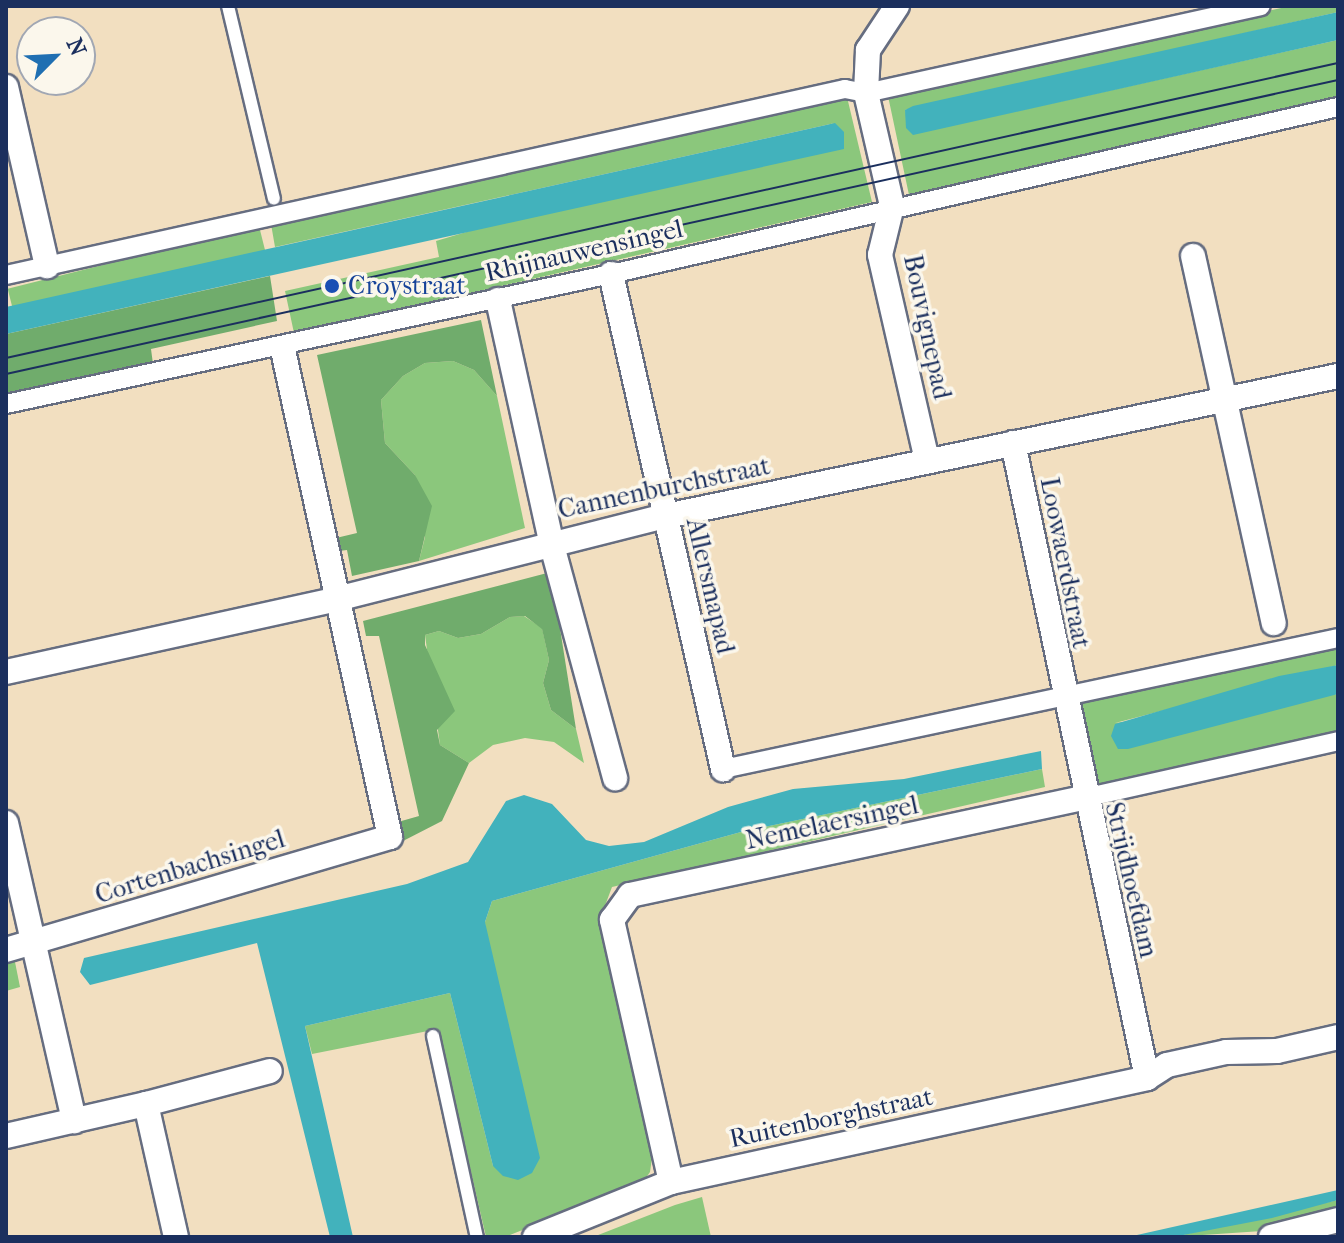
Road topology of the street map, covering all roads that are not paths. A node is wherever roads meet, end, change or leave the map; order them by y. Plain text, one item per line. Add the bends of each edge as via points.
1 (228, 6) edge
2 (897, 6) edge
3 (1261, 6) edge
4 (6, 87) edge
5 (866, 93) junction
6 (1338, 107) edge
7 (274, 199) dead end
8 (892, 206) junction
9 (1193, 256) dead end
10 (47, 266) junction
11 (611, 274) junction
12 (6, 275) edge
13 (498, 300) junction
14 (283, 351) dead end
15 (1338, 376) edge
16 (1225, 401) junction
17 (6, 404) edge
18 (1013, 443) junction
19 (927, 460) junction
20 (666, 516) junction
21 (551, 542) junction
22 (337, 599) junction
23 (1274, 623) dead end
24 (1338, 638) edge
25 (6, 672) edge
26 (1062, 693) junction
27 (1338, 741) edge
28 (723, 769) joint
29 (615, 778) dead end
30 (1084, 798) junction
31 (6, 823) edge
32 (33, 944) junction
33 (6, 950) edge
34 (433, 1036) dead end
35 (1338, 1037) edge
36 (270, 1071) dead end
37 (1147, 1078) junction
38 (146, 1104) junction
39 (74, 1121) junction
40 (6, 1136) edge
41 (671, 1182) junction
42 (1338, 1220) edge
43 (176, 1237) edge
44 (477, 1237) edge
45 (535, 1237) edge
46 (1271, 1237) edge

1 - 7 lane
2 - 5 street via 868,50
3 - 5 street
4 - 10 street
5 - 8 street
5 - 10 street via 845,89
6 - 8 street, Rhijnauwensingel
8 - 11 street, Rhijnauwensingel
8 - 19 street, Bouvignepad via 880,255
9 - 16 street
10 - 12 street
11 - 13 street, Rhijnauwensingel
11 - 20 street, Allersmapad
13 - 17 street, Rhijnauwensingel
13 - 21 street
14 - 22 street
15 - 16 street, Cannenburchstraat
16 - 18 street, Cannenburchstraat
16 - 23 street
18 - 19 street, Cannenburchstraat
18 - 26 street, Loowaerdstraat
19 - 20 street, Cannenburchstraat
20 - 21 street, Cannenburchstraat
20 - 28 street, Allersmapad
21 - 22 street, Cannenburchstraat
21 - 29 street
22 - 25 street, Cannenburchstraat
22 - 32 street, Cortenbachsingel via 390,837
24 - 26 street
26 - 28 street
26 - 30 street, Strijdhoefdam
27 - 30 street, Nemelaersingel
30 - 37 street, Strijdhoefdam
30 - 41 street, Nemelaersingel via 630,895 612,920
31 - 32 street
32 - 33 street, Cortenbachsingel
32 - 39 street
34 - 44 lane
35 - 37 street, Ruitenborghstraat via 1277,1051 1211,1055 1167,1065
36 - 38 street
37 - 41 street, Ruitenborghstraat
38 - 39 street
38 - 43 street
39 - 40 street
41 - 45 street, Ruitenborghstraat
42 - 46 street

